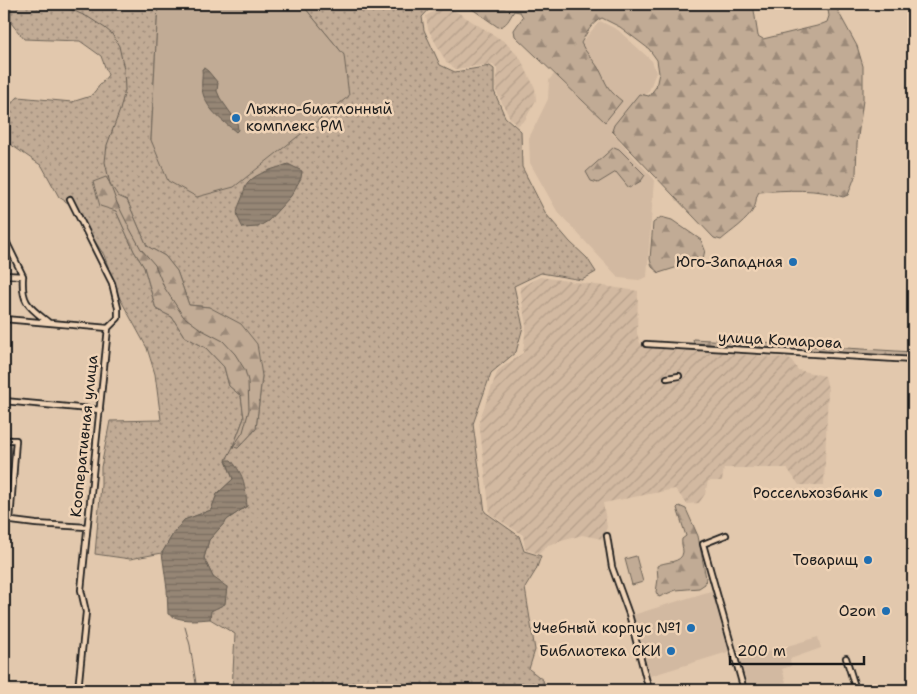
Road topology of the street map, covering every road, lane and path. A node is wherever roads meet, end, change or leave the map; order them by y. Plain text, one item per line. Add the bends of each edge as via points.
1 (70, 199) dead end
2 (4, 237) edge
3 (4, 275) edge
4 (23, 276) junction
5 (4, 319) edge
6 (50, 323) junction
7 (108, 328) junction
8 (646, 344) dead end
9 (913, 360) edge
10 (679, 376) dead end
11 (666, 378) dead end
12 (4, 401) edge
13 (100, 410) junction
14 (4, 440) edge
15 (4, 520) edge
16 (10, 521) junction
17 (87, 527) junction
18 (726, 535) dead end
19 (607, 536) dead end
20 (846, 658) dead end
21 (78, 690) edge
22 (649, 690) edge
23 (744, 690) edge
24 (856, 690) edge

1 - 7 street, Кооперативная улица via 112,283 118,318
2 - 4 street
3 - 4 street
4 - 6 street via 25,300
5 - 6 street
6 - 7 street
7 - 13 street, Кооперативная улица
8 - 9 street, улица Комарова
10 - 11 street
12 - 13 street
13 - 17 street, Кооперативная улица
14 - 16 street via 16,440
15 - 16 street
16 - 17 street
17 - 21 street, Кооперативная улица via 81,590 86,612
18 - 23 street via 703,544
19 - 22 street via 612,567 629,614
20 - 24 street

